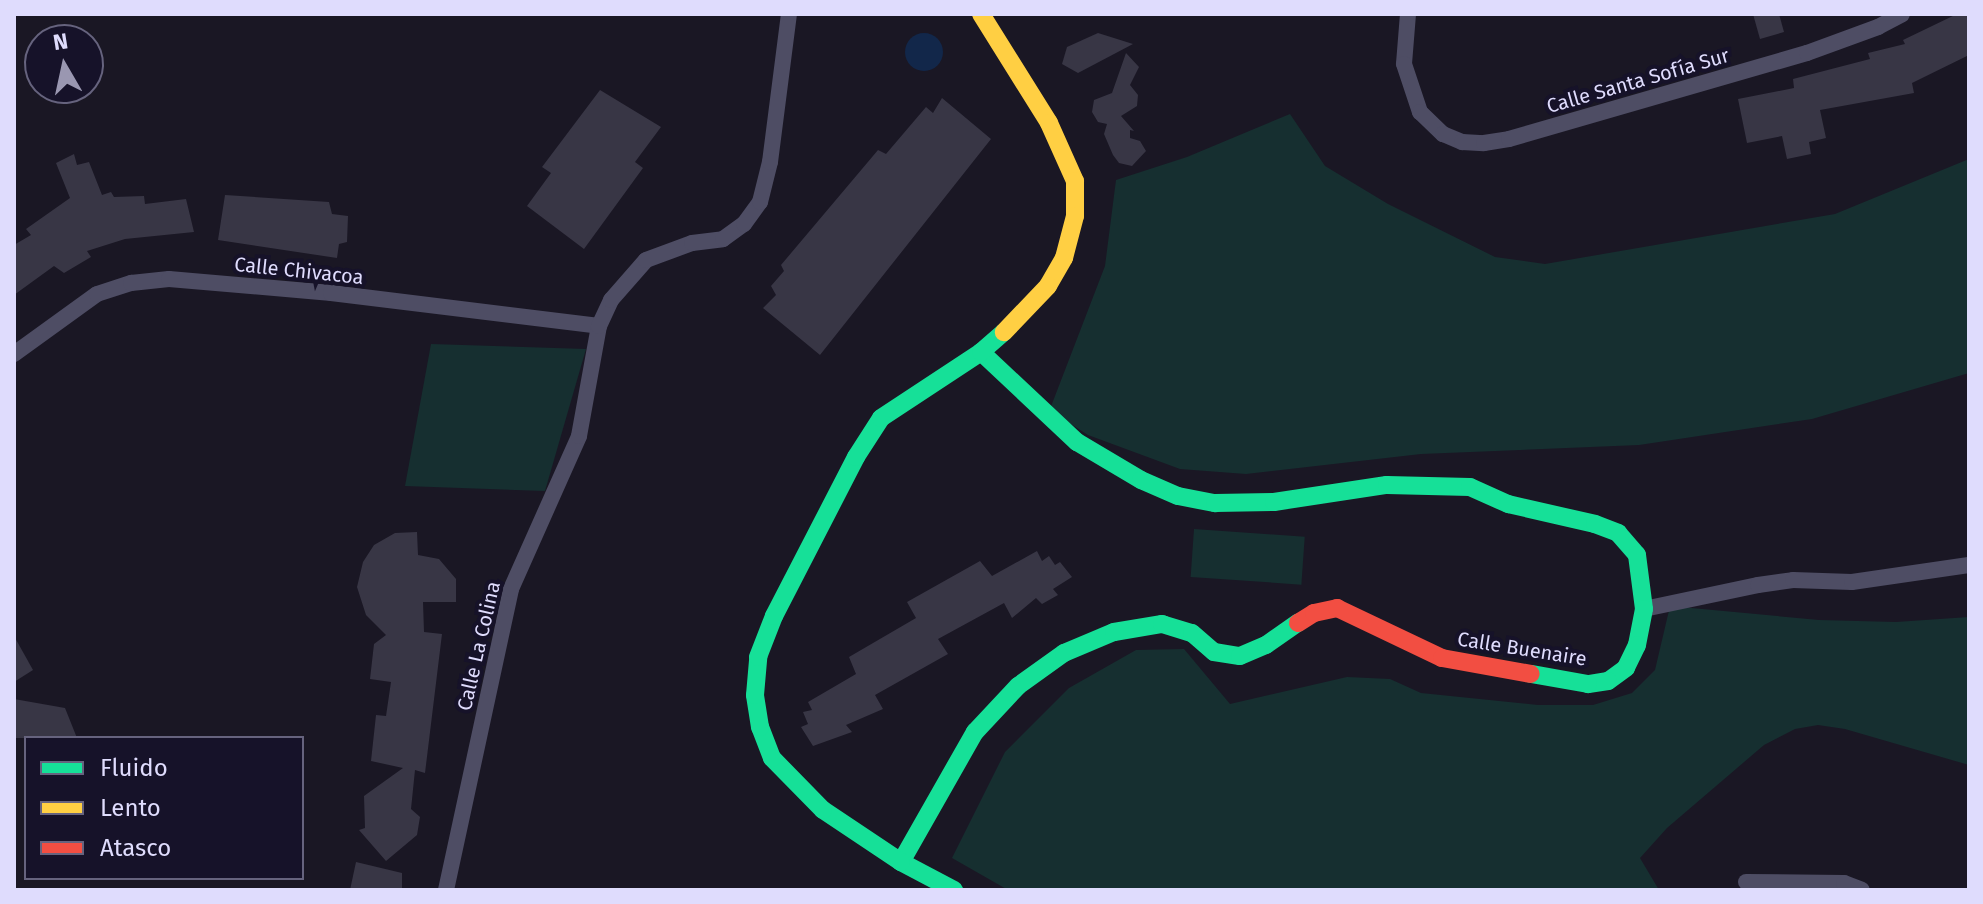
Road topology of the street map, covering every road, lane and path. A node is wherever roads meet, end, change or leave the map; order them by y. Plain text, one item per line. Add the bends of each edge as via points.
1 (789, 14) edge
2 (981, 14) edge
3 (1408, 14) edge
4 (1902, 14) edge
5 (599, 326) junction
6 (981, 352) junction
7 (14, 354) edge
8 (1969, 565) edge
9 (1644, 609) junction
10 (901, 862) junction
11 (1746, 882) dead end
12 (446, 890) edge
13 (954, 890) edge
14 (1862, 890) edge

1 - 5 street, Calle La Colina via 760,202 744,224 723,239 692,243 646,260 611,300
2 - 6 street via 1049,123 1075,181 1075,216 1064,258 1032,304
3 - 4 street, Calle Santa Sofía Sur via 1403,49 1420,112 1462,142 1484,143 1807,53
5 - 7 street, Calle Chivacoa via 169,279 97,294
5 - 12 street, Calle La Colina via 579,436 511,589
6 - 9 street, Calle Buenaire via 1077,442 1178,496 1215,503 1274,502 1387,485 1470,487 1508,504 1618,533 1637,555
6 - 10 street via 881,418 800,564 758,657 755,695 772,758 823,810
8 - 9 street via 1852,582 1793,580
9 - 10 street, Calle Buenaire via 1626,668 1608,681 1588,684 1442,658 1337,608 1314,613 1240,656 1214,652 1192,633 1162,624 1114,632 1064,653 1018,686 975,732
10 - 13 street
11 - 14 street via 1844,883

